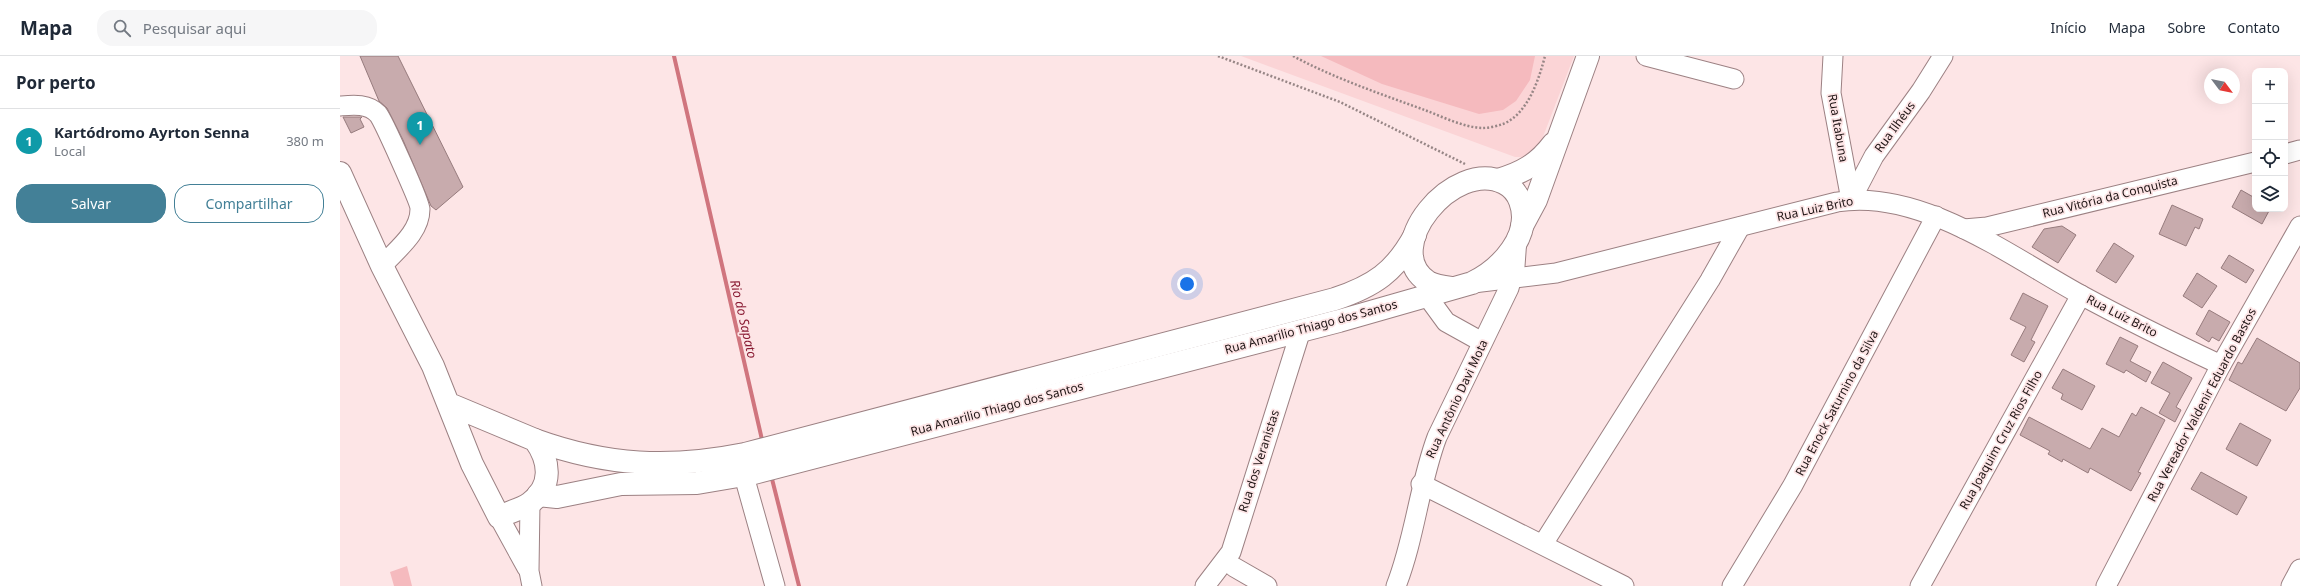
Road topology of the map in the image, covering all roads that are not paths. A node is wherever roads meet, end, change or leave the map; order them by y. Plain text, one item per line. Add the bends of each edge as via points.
1 (1588, 56) edge
2 (1646, 56) edge
3 (1833, 56) edge
4 (1943, 56) edge
5 (1734, 79) dead end
6 (340, 106) edge
7 (1558, 137) junction
8 (2300, 150) edge
9 (2288, 153) edge
10 (2252, 163) edge
11 (340, 173) edge
12 (1498, 180) junction
13 (1851, 200) junction
14 (1936, 216) junction
15 (2300, 226) edge
16 (1740, 227) junction
17 (1964, 229) junction
18 (1519, 232) junction
19 (1415, 234) junction
20 (1399, 260) junction
21 (382, 266) junction
22 (1512, 277) junction
23 (1472, 283) junction
24 (1452, 288) junction
25 (2081, 295) junction
26 (1427, 296) junction
27 (1301, 330) junction
28 (1482, 342) junction
29 (2221, 365) junction
30 (449, 404) junction
31 (535, 440) junction
32 (784, 454) junction
33 (747, 475) junction
34 (1421, 484) junction
35 (534, 499) junction
36 (499, 517) junction
37 (1543, 544) junction
38 (1234, 567) dead end
39 (2300, 569) edge
40 (531, 578) edge
41 (775, 586) edge
42 (1205, 586) edge
43 (1267, 586) edge
44 (1396, 586) edge
45 (1624, 586) edge
46 (1732, 586) edge
47 (1920, 586) edge
48 (2106, 586) edge
49 (2291, 586) edge

1 - 7 main road
2 - 5 street
3 - 13 street, Rua Itabuna via 1831,93
4 - 13 street, Rua Ilhéus via 1874,156
6 - 21 street via 360,105 377,113 420,208 415,231
7 - 12 main road via 1548,152 1528,169
7 - 18 main road via 1536,200
8 - 9 street
10 - 17 street, Rua Vitória da Conquista via 1987,227
11 - 21 main road
12 - 18 main road via 1513,190 1518,198 1523,216
12 - 19 main road via 1479,180 1452,189 1422,217
13 - 14 street, Rua Luiz Brito via 1891,202
13 - 16 street, Rua Luiz Brito
14 - 17 street, Rua Luiz Brito
14 - 46 street, Rua Enock Saturnino da Silva via 1793,485
15 - 29 street, Rua Vereador Valdenir Eduardo Bastos
16 - 22 street, Rua Luiz Brito via 1556,273
16 - 37 street via 1710,280
17 - 25 street, Rua Luiz Brito
18 - 22 street, Rua Antônio Davi Mota
18 - 23 main road via 1501,264
19 - 20 main road, Rua Amarilio Thiago dos Santos
19 - 24 main road via 1415,267 1421,276 1429,282
20 - 26 main road via 1414,286
20 - 32 main road, Rua Amarilio Thiago dos Santos via 1383,277 1369,286 1335,299
21 - 30 main road via 433,366
22 - 23 street, Rua Luiz Brito
22 - 28 street, Rua Antônio Davi Mota
23 - 24 main road
24 - 26 main road, Rua Amarilio Thiago dos Santos
25 - 29 street, Rua Luiz Brito
25 - 47 street, Rua Joaquim Cruz Rios Filho
26 - 27 main road, Rua Amarilio Thiago dos Santos
26 - 28 street via 1446,322
27 - 32 main road, Rua Amarilio Thiago dos Santos
27 - 42 street, Rua dos Veranistas via 1231,552
28 - 34 street, Rua Antônio Davi Mota via 1437,436
29 - 48 street, Rua Vereador Valdenir Eduardo Bastos
30 - 31 main road, Rua Amarilio Thiago dos Santos
30 - 36 main road via 472,464
31 - 32 main road, Rua Amarilio Thiago dos Santos via 567,452 620,462 695,462 745,454
31 - 35 main road via 547,464 548,475
32 - 33 main road, Rua Amarilio Thiago dos Santos
33 - 35 main road, Rua Amarilio Thiago dos Santos via 697,484 620,484
33 - 41 street
34 - 37 street
34 - 44 street, Rua Antônio Davi Mota via 1407,552
35 - 36 main road
35 - 40 street
36 - 40 street
37 - 45 street
38 - 43 street
39 - 49 street

